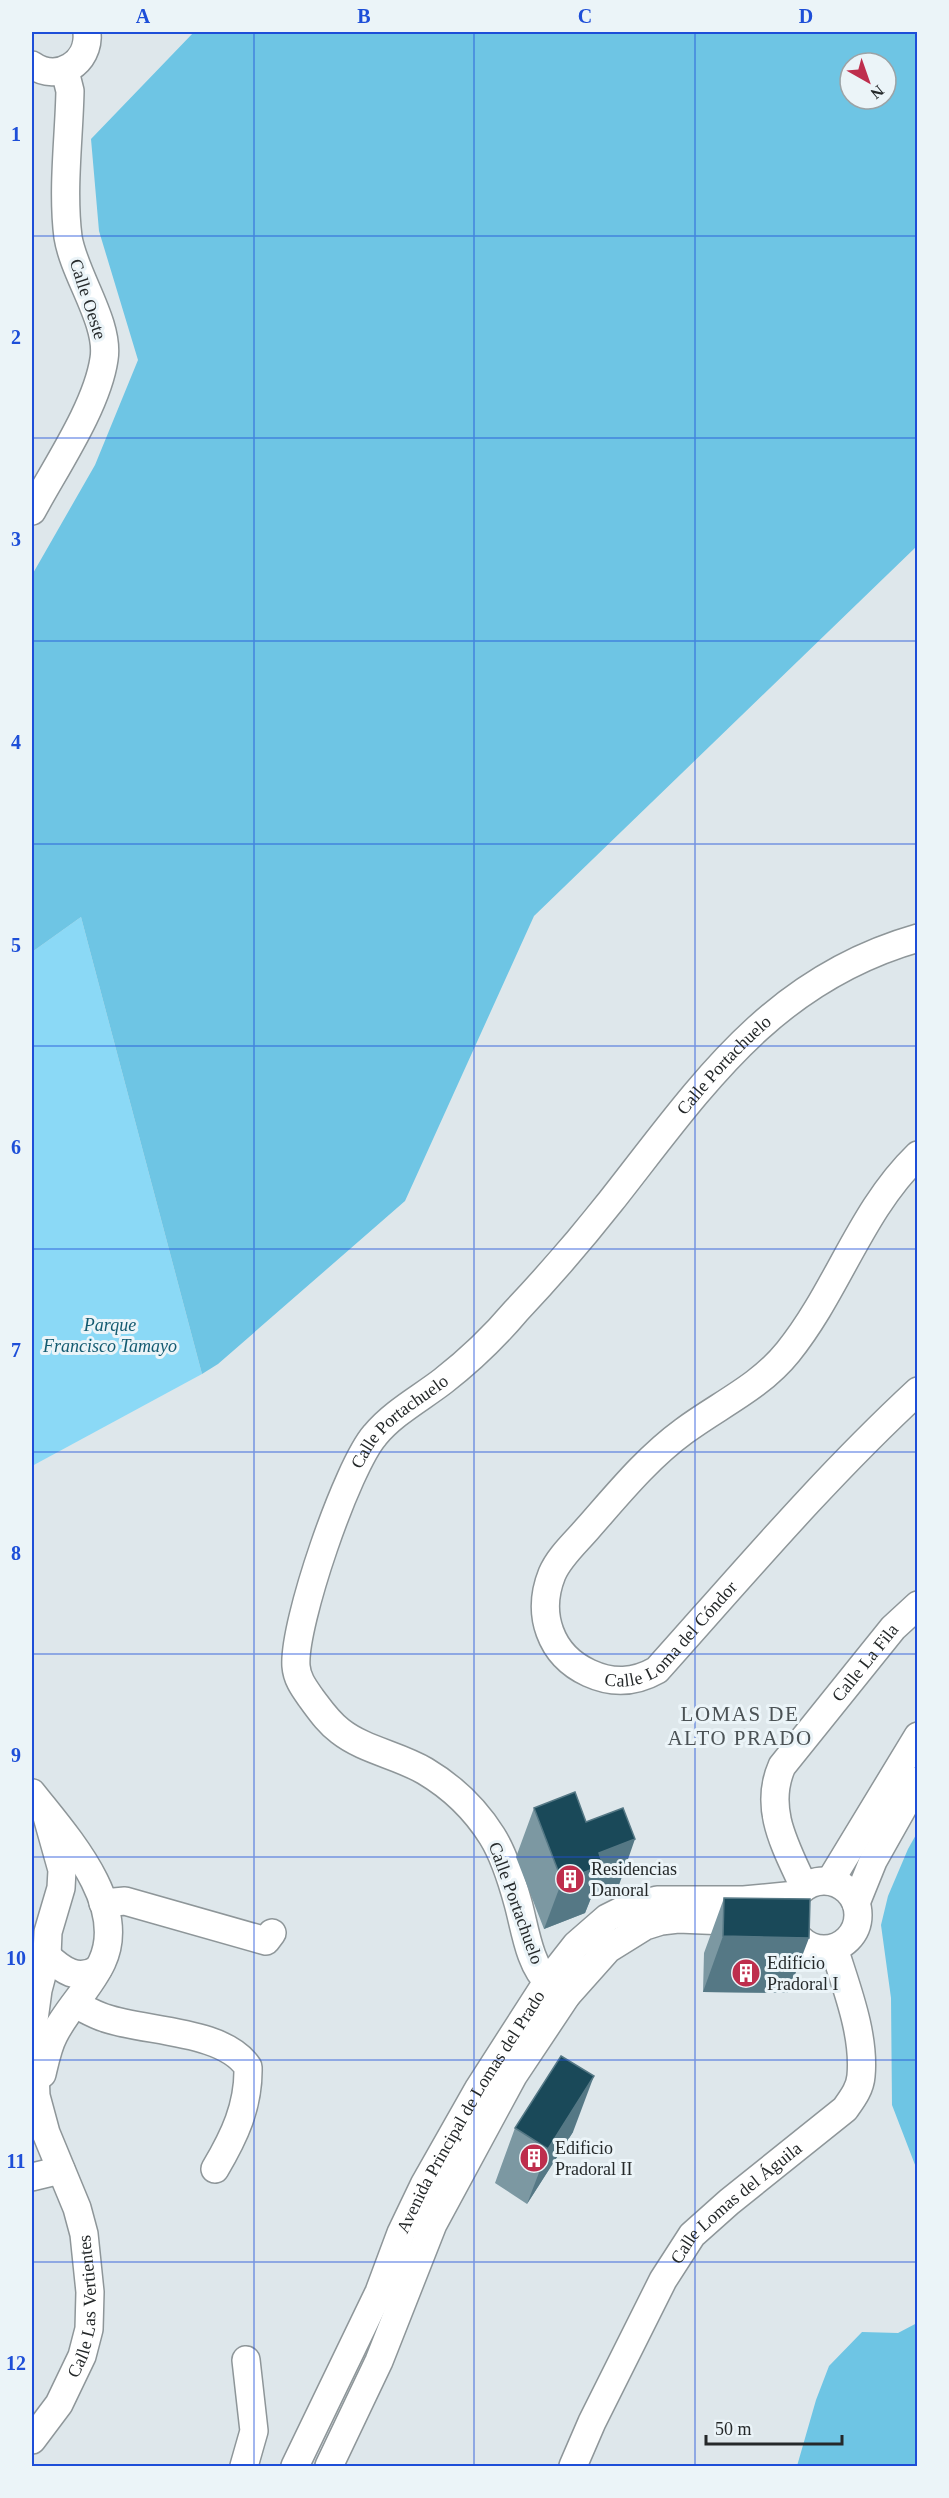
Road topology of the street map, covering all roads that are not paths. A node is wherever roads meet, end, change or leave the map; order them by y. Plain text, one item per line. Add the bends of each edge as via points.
1 (87, 32) edge
2 (32, 66) edge
3 (65, 71) junction
4 (32, 511) edge
5 (918, 938) edge
6 (918, 1155) edge
7 (918, 1391) edge
8 (918, 1605) edge
9 (918, 1736) edge
10 (918, 1781) edge
11 (39, 1803) edge
12 (810, 1887) junction
13 (61, 1888) junction
14 (103, 1903) junction
15 (856, 1903) junction
16 (791, 1926) junction
17 (272, 1933) dead end
18 (834, 1948) junction
19 (47, 1956) junction
20 (98, 1969) junction
21 (557, 1989) junction
22 (75, 2004) junction
23 (36, 2096) junction
24 (214, 2169) dead end
25 (61, 2170) junction
26 (32, 2177) edge
27 (246, 2361) dead end
28 (32, 2440) edge
29 (244, 2466) edge
30 (295, 2466) edge
31 (329, 2466) edge
32 (573, 2466) edge

1 - 3 street via 86,50
2 - 3 street via 52,73
3 - 4 street, Calle Oeste via 70,91 68,237 96,316 105,357 88,406
5 - 21 street, Calle Portachuelo via 865,955 811,985 748,1036 669,1124 610,1202 502,1327 473,1356 376,1433 362,1455 324,1546 297,1645 296,1669 302,1685 340,1731 400,1757 448,1786 467,1804 492,1837 506,1866 532,1954
6 - 7 street, Calle Loma del Cóndor via 871,1211 788,1352 743,1393 684,1431 652,1458 568,1551 553,1573 546,1594 547,1626 559,1652 573,1665 608,1680 640,1680 657,1670 790,1520
8 - 12 street, Calle La Fila via 893,1628 782,1766 775,1782 774,1816
9 - 12 street
10 - 15 street via 873,1861
11 - 13 street, Calle Las Vertientes via 60,1856
11 - 14 street, Calle Las Vertientes via 81,1854
12 - 15 street via 846,1888
12 - 16 street via 791,1905
12 - 21 street, Avenida Principal de Lomas del Prado via 744,1900 657,1900 629,1907 591,1929
13 - 14 street via 82,1883
13 - 19 street, Calle Las Vertientes via 50,1921
14 - 17 street via 125,1901 266,1941
14 - 20 street, Calle Las Vertientes via 108,1932
15 - 18 street via 854,1930
16 - 18 street via 803,1943
16 - 21 street, Avenida Principal de Lomas del Prado via 661,1921 626,1936
18 - 32 street, Calle Lomas del Águila via 861,2055 856,2094 845,2109 692,2235 663,2280
19 - 20 street via 75,1974 83,1976
19 - 23 street, Calle Las Vertientes via 33,2027
20 - 22 street, Calle Las Vertientes
21 - 30 street, Avenida Principal de Lomas del Prado via 479,2088 424,2185 401,2233 380,2292
21 - 31 street, Avenida Principal de Lomas del Prado via 433,2224 379,2361
22 - 23 street, Calle Las Vertientes via 54,2035
22 - 24 street via 105,2018 219,2044 242,2057 249,2067 244,2106 236,2133
23 - 25 street, Calle Las Vertientes
25 - 26 street
25 - 28 street, Calle Las Vertientes via 84,2234 89,2329 72,2380
27 - 29 street via 254,2430

